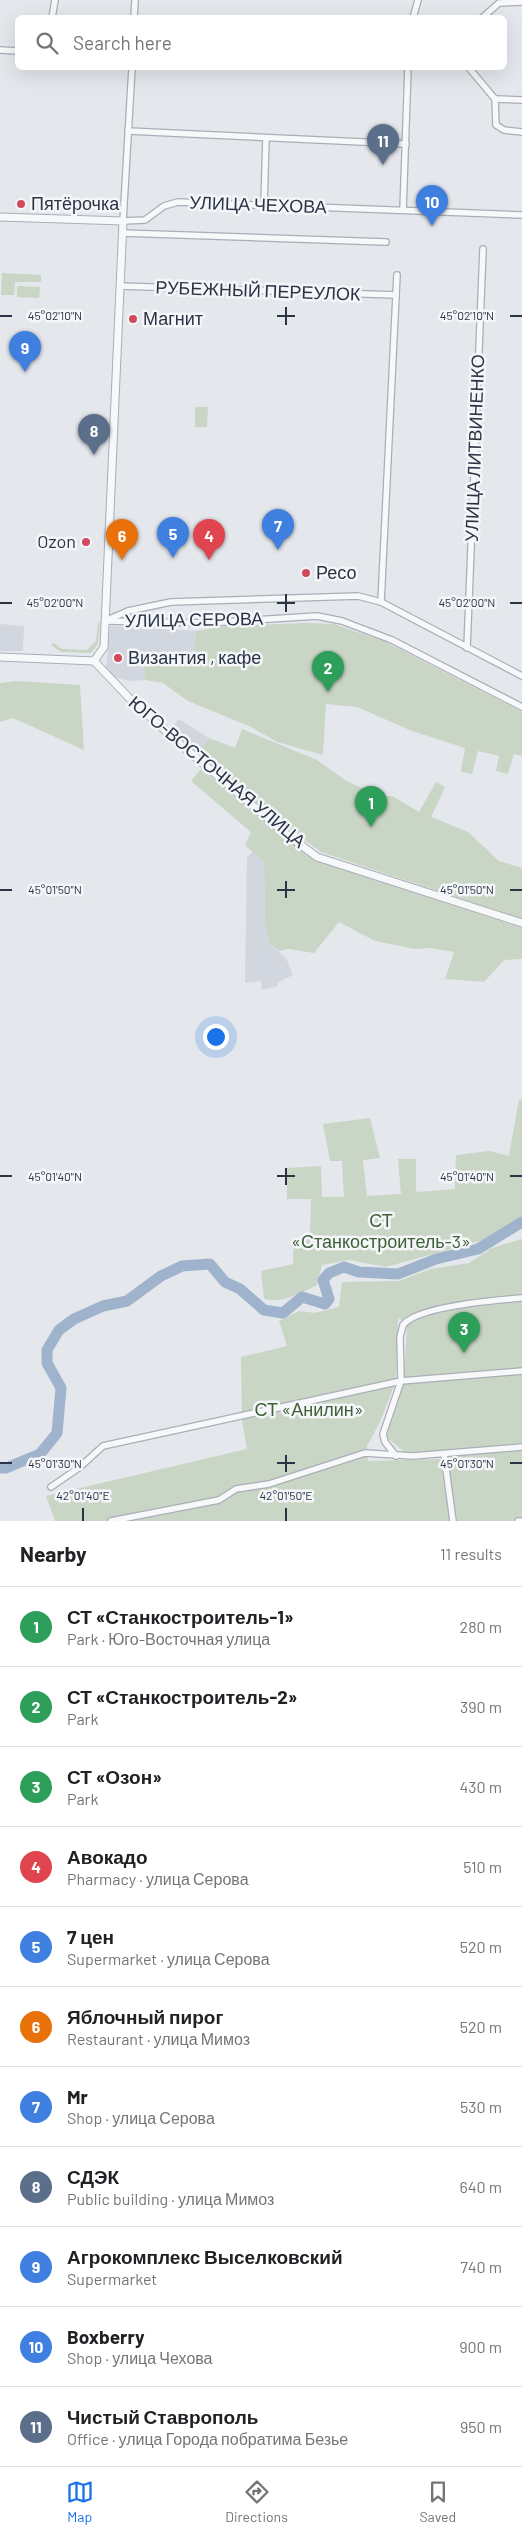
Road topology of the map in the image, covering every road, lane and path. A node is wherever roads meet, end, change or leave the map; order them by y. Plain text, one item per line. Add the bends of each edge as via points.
1 (55, 0) edge
2 (135, 0) edge
3 (418, 0) edge
4 (522, 2) edge
5 (52, 15) edge
6 (134, 15) edge
7 (414, 15) edge
8 (485, 15) edge
9 (0, 50) edge
10 (15, 51) edge
11 (132, 70) edge
12 (408, 70) edge
13 (471, 70) edge
14 (495, 99) junction
15 (522, 100) edge
16 (128, 131) junction
17 (522, 132) edge
18 (266, 138) junction
19 (406, 144) junction
20 (264, 205) junction
21 (403, 210) junction
22 (522, 215) edge
23 (0, 217) edge
24 (123, 221) junction
25 (122, 233) junction
26 (386, 242) dead end
27 (483, 249) dead end
28 (397, 275) dead end
29 (120, 286) junction
30 (396, 295) junction
31 (381, 602) junction
32 (105, 621) junction
33 (468, 648) junction
34 (0, 657) edge
35 (94, 661) junction
36 (522, 676) edge
37 (522, 707) edge
38 (522, 923) edge
39 (522, 1298) edge
40 (522, 1371) edge
41 (401, 1381) junction
42 (522, 1447) edge
43 (444, 1454) junction
44 (396, 1456) junction
45 (51, 1487) dead end
46 (522, 1520) edge
47 (110, 1521) edge
48 (453, 1521) edge
49 (518, 1521) edge

1 - 5 street
2 - 6 street
3 - 7 street
4 - 8 street via 499,3
9 - 10 street
11 - 16 street
12 - 19 street
13 - 14 street
14 - 15 street
14 - 17 street via 496,125 504,130
16 - 18 street
16 - 24 street
18 - 19 street
18 - 20 street
19 - 21 street
20 - 21 street, УЛИЦА ЧЕХОВА
20 - 24 street, УЛИЦА ЧЕХОВА via 178,202 164,206 146,220
21 - 22 street, УЛИЦА ЧЕХОВА
23 - 24 street, УЛИЦА ЧЕХОВА
24 - 25 street
25 - 26 street
25 - 29 street
27 - 33 street, УЛИЦА ЛИТВИНЕНКО
28 - 30 street
29 - 30 street, РУБЕЖНЫЙ ПЕРЕУЛОК
29 - 32 street
30 - 31 street
31 - 32 street, УЛИЦА СЕРОВА via 358,596 171,602 128,611
31 - 33 street, УЛИЦА СЕРОВА
32 - 35 street via 104,647
32 - 37 street, УЛИЦА СЕРОВА via 207,623 317,616 342,621 392,640
33 - 36 street, УЛИЦА СЕРОВА
34 - 35 street
35 - 38 street, ЮГО-ВОСТОЧНАЯ УЛИЦА via 131,700 187,750 285,834 317,856
39 - 41 street via 476,1301 406,1321 400,1337
40 - 41 street
41 - 44 street via 383,1434
41 - 45 street via 102,1446 80,1467
42 - 43 street
43 - 44 street
43 - 48 street
44 - 47 street via 365,1453 269,1484 236,1490 219,1500
46 - 49 street

